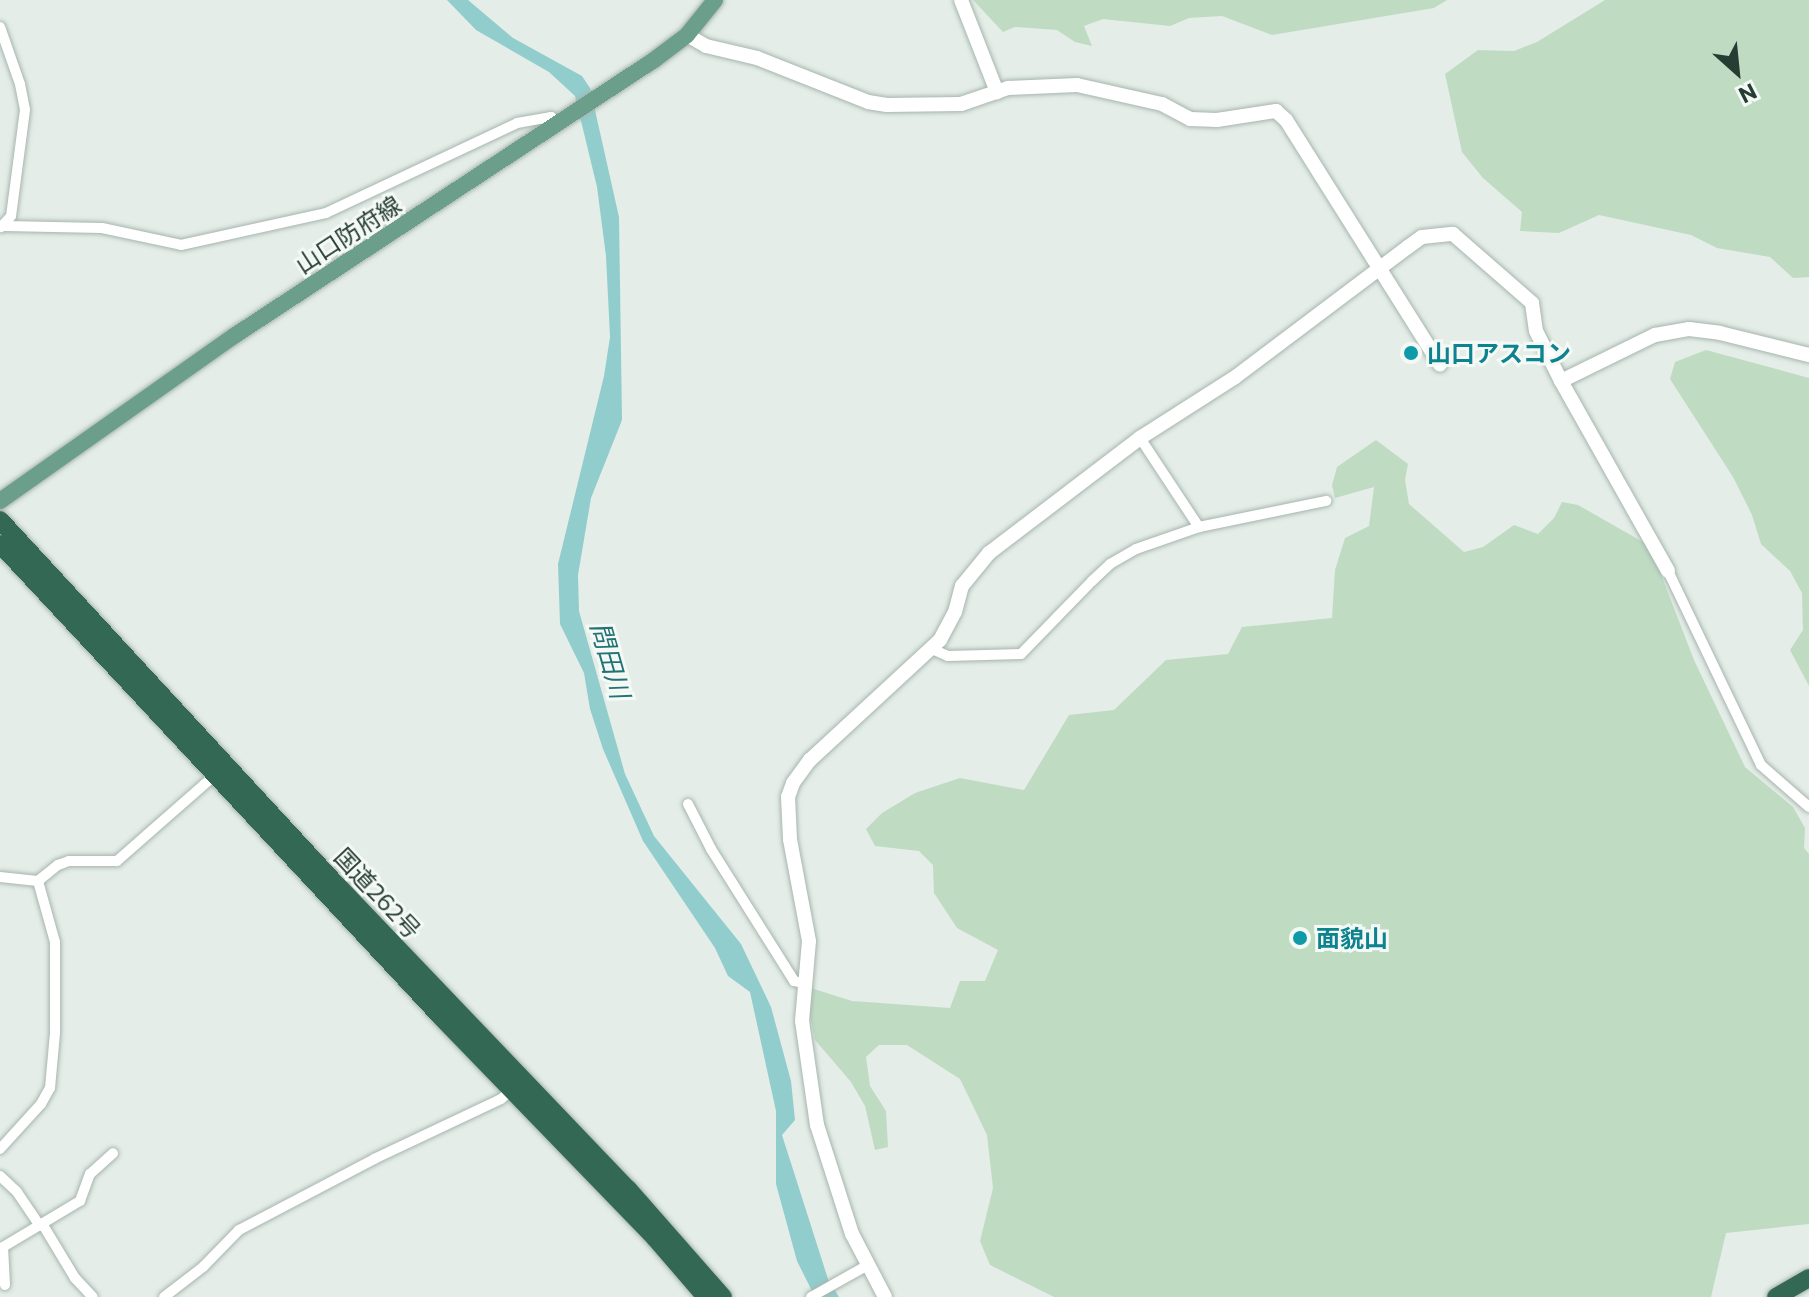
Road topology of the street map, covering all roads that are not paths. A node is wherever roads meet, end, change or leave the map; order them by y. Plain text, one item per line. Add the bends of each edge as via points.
1 (715, 0) edge
2 (961, 0) edge
3 (0, 27) edge
4 (687, 35) junction
5 (997, 92) junction
6 (557, 125) junction
7 (2, 227) edge
8 (1379, 270) junction
9 (1809, 355) edge
10 (1440, 365) dead end
11 (1561, 381) junction
12 (1140, 438) junction
13 (0, 501) edge
14 (1326, 501) dead end
15 (0, 520) edge
16 (1199, 527) junction
17 (0, 544) edge
18 (1668, 571) joint
19 (932, 649) junction
20 (221, 769) junction
21 (688, 804) dead end
22 (1809, 807) edge
23 (0, 877) edge
24 (38, 881) junction
25 (803, 983) junction
26 (517, 1085) junction
27 (0, 1149) edge
28 (113, 1153) dead end
29 (0, 1176) edge
30 (628, 1189) junction
31 (41, 1226) junction
32 (865, 1266) junction
33 (1809, 1278) edge
34 (5, 1285) dead end
35 (93, 1297) edge
36 (164, 1297) edge
37 (706, 1297) edge
38 (723, 1297) edge
39 (734, 1297) edge
40 (811, 1297) edge
41 (885, 1297) edge
42 (1776, 1297) edge

1 - 4 main road, 山口防府線
2 - 5 street
3 - 7 street via 25,110 11,216
4 - 5 street via 706,46 805,74 868,102 961,104
4 - 6 main road, 山口防府線
5 - 8 street via 1077,85 1162,104 1190,119 1276,111
6 - 7 street via 551,117 517,123 326,213 181,245 102,228
6 - 13 main road, 山口防府線 via 234,336
8 - 10 street
8 - 11 street via 1422,237 1453,234 1532,303 1536,331
8 - 12 street via 1234,378
9 - 11 street via 1689,329 1645,339
11 - 18 street
12 - 16 street
12 - 19 street via 973,568 948,630
14 - 16 street
15 - 20 highway, 国道262号
16 - 19 street via 1110,564 1021,654 948,656
17 - 20 highway, 国道262号
18 - 22 street via 1761,765
19 - 25 street via 810,760 793,783 787,818 809,941
20 - 24 street via 117,861 69,861
20 - 26 highway, 国道262号
21 - 25 street via 794,981
23 - 24 street
24 - 27 street via 55,942 50,1088
25 - 32 street via 802,1021 817,1125
26 - 30 highway, 国道262号
26 - 36 street via 501,1099 239,1230
26 - 37 highway, 国道262号
28 - 31 street via 90,1174 80,1201
29 - 31 street
30 - 38 highway, 国道262号
30 - 39 street
31 - 34 street via 3,1247
31 - 35 street
32 - 40 street
32 - 41 street
33 - 42 highway

